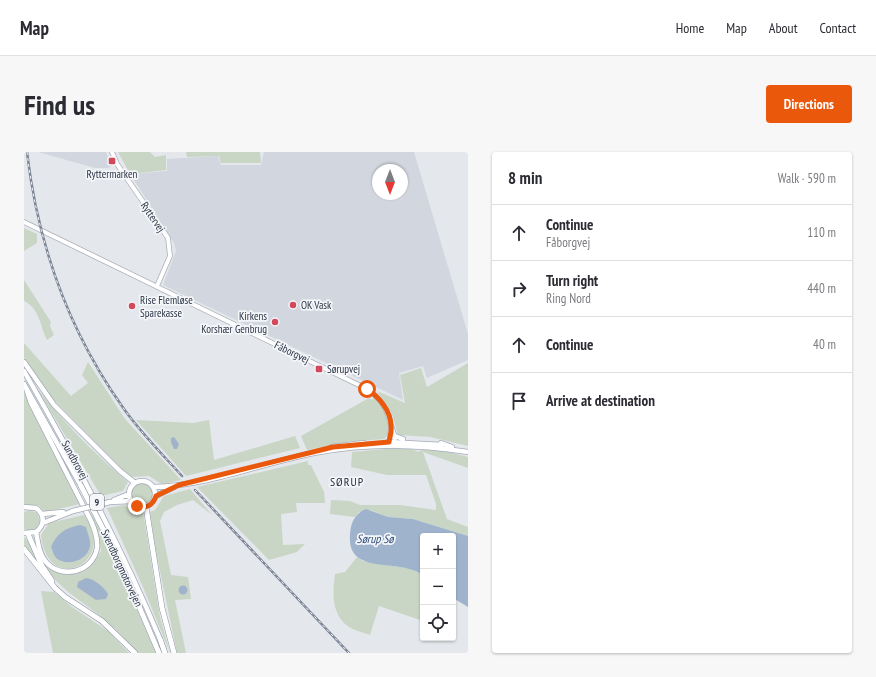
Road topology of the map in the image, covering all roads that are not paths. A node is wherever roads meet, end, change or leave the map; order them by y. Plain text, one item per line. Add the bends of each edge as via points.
1 (112, 152) edge
2 (24, 222) edge
3 (156, 286) junction
4 (24, 362) edge
5 (24, 371) edge
6 (25, 386) edge
7 (392, 426) junction
8 (392, 441) junction
9 (468, 452) edge
10 (135, 483) junction
11 (179, 485) junction
12 (81, 486) joint
13 (154, 487) junction
14 (129, 494) junction
15 (156, 496) junction
16 (130, 501) junction
17 (110, 502) junction
18 (24, 507) edge
19 (146, 507) junction
20 (72, 511) junction
21 (42, 514) junction
22 (43, 523) junction
23 (36, 532) junction
24 (26, 533) edge
25 (24, 549) edge
26 (88, 611) junction
27 (160, 639) joint
28 (135, 653) edge
29 (159, 653) edge
30 (165, 653) edge
31 (174, 653) edge

1 - 3 street, Ryttervej via 117,164 168,238 170,256
2 - 3 street, Fåborgvej
3 - 7 street, Fåborgvej via 367,389 384,405
4 - 10 main road via 54,405
5 - 27 main road, Sundbrovej / 9 via 111,528
6 - 12 main road, Sundbrovej / 9
6 - 23 main road via 31,403 92,521 97,541 95,556 77,571 59,570 46,562
7 - 8 main road
7 - 8 main road
8 - 9 main road
8 - 9 main road via 398,438 433,441
8 - 11 main road via 313,453
10 - 13 main road via 146,481
10 - 14 main road
11 - 13 main road
11 - 15 main road
12 - 29 highway, Svendborgmotorvejen / 9 via 120,562
13 - 15 main road
14 - 16 main road
14 - 17 main road
15 - 19 main road
16 - 17 main road
16 - 19 main road via 137,506
17 - 20 main road, bridge
18 - 21 main road via 32,506
19 - 31 highway via 162,608
20 - 21 main road
20 - 22 main road
21 - 22 main road
22 - 23 main road
23 - 24 main road
24 - 26 highway via 47,574 61,590
25 - 26 highway via 55,588
26 - 28 highway via 117,634
27 - 30 highway, 9

